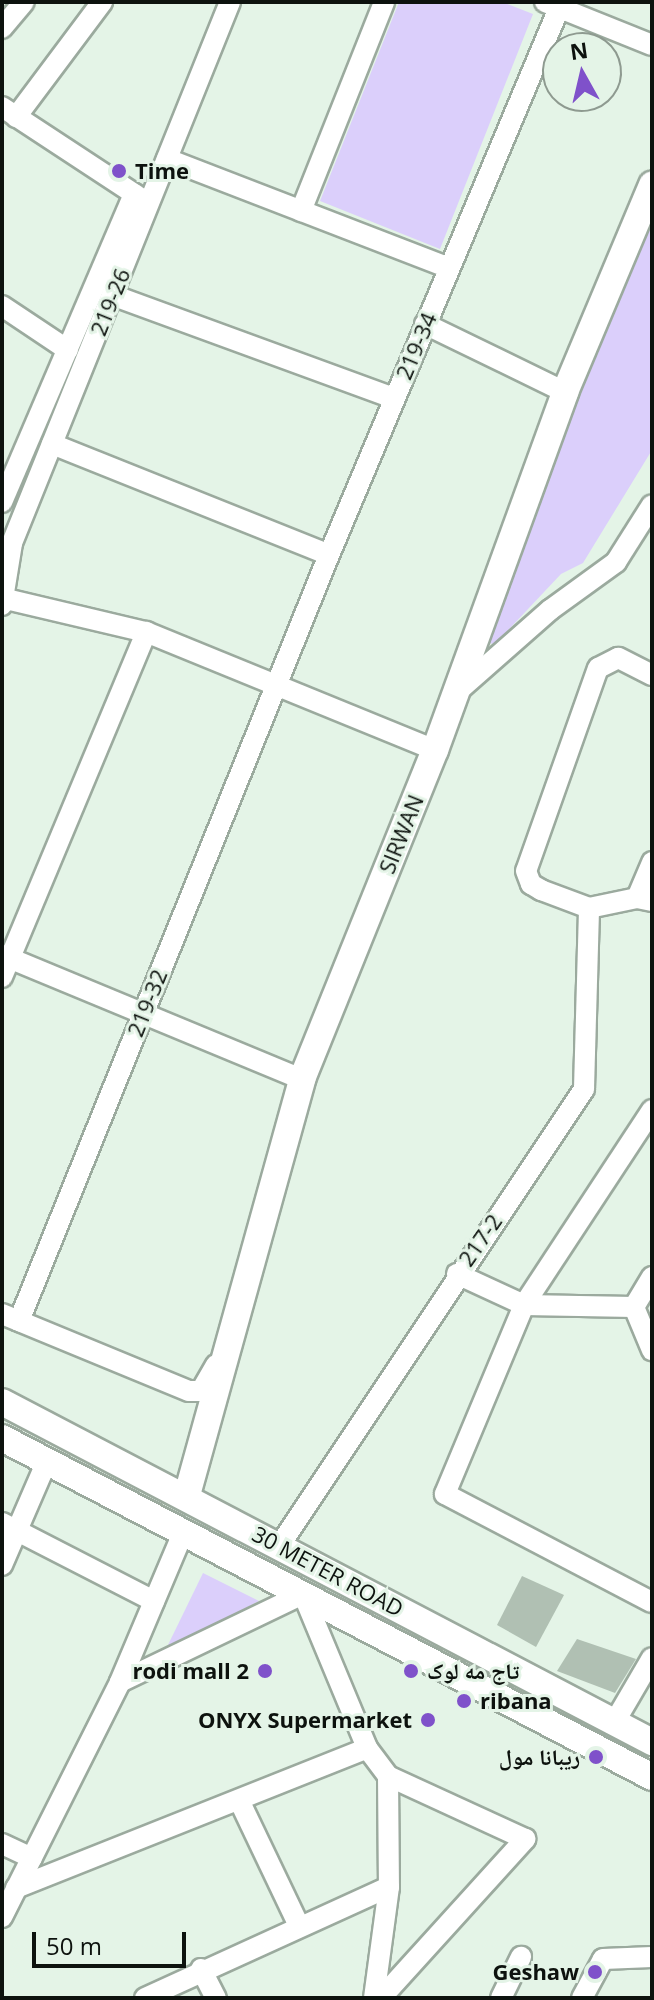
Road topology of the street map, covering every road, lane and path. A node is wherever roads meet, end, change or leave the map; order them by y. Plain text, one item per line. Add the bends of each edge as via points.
1 (24, 2) edge
2 (102, 2) edge
3 (230, 2) edge
4 (384, 2) edge
5 (552, 5) edge
6 (2, 28) edge
7 (652, 45) edge
8 (9, 112) edge
9 (167, 159) junction
10 (652, 185) edge
11 (141, 199) junction
12 (301, 211) junction
13 (449, 268) junction
14 (112, 295) junction
15 (2, 306) edge
16 (425, 324) junction
17 (68, 350) junction
18 (565, 392) junction
19 (393, 398) junction
20 (52, 444) junction
21 (2, 502) edge
22 (650, 516) edge
23 (329, 555) junction
24 (4, 602) edge
25 (146, 632) junction
26 (652, 675) edge
27 (275, 685) junction
28 (456, 692) junction
29 (435, 750) junction
30 (652, 862) edge
31 (645, 900) edge
32 (589, 908) junction
33 (5, 963) edge
34 (143, 1013) junction
35 (302, 1079) junction
36 (652, 1110) edge
37 (457, 1274) junction
38 (652, 1277) edge
39 (524, 1305) junction
40 (634, 1307) junction
41 (11, 1317) edge
42 (232, 1328) junction
43 (652, 1350) edge
44 (2, 1402) edge
45 (2, 1438) edge
46 (47, 1461) junction
47 (187, 1495) junction
48 (10, 1527) edge
49 (183, 1533) junction
50 (280, 1545) junction
51 (2, 1565) edge
52 (303, 1594) junction
53 (154, 1601) junction
54 (652, 1602) edge
55 (652, 1658) edge
56 (120, 1682) junction
57 (614, 1723) junction
58 (652, 1742) edge
59 (367, 1748) junction
60 (388, 1776) junction
61 (652, 1777) edge
62 (239, 1800) junction
63 (2, 1844) edge
64 (32, 1858) junction
65 (389, 1887) junction
66 (16, 1888) junction
67 (2, 1917) edge
68 (299, 1926) junction
69 (521, 1957) dead end
70 (652, 1957) edge
71 (201, 1969) junction
72 (145, 1998) edge
73 (216, 1998) edge
74 (374, 1998) edge
75 (381, 1998) edge
76 (501, 1998) edge
77 (582, 1998) edge

1 - 6 street
2 - 8 street
3 - 9 street, 219-26
4 - 12 street
5 - 7 street
5 - 13 street, 219-34
8 - 11 street
9 - 11 street, 219-26
9 - 12 street
10 - 18 main road, SIRWAN
11 - 14 street, 219-26
11 - 17 street
12 - 13 street
13 - 16 street, 219-34
14 - 19 street
14 - 20 street, 219-26
15 - 17 street
16 - 18 street
16 - 19 street, 219-34
17 - 21 street
18 - 28 main road, SIRWAN
19 - 23 street, 219-34
20 - 23 street
20 - 24 street, 219-26 via 12,543
22 - 28 street via 616,562 550,610
23 - 27 street, 219-34
24 - 25 street
25 - 27 street
25 - 33 street
26 - 32 street via 618,658 598,668 526,871 531,884 541,890
27 - 29 street
27 - 34 street, 219-32
28 - 29 main road, SIRWAN
29 - 35 main road, SIRWAN
30 - 31 street
31 - 32 street
32 - 37 street, 217-2 via 584,1089
33 - 34 street
34 - 35 street
34 - 41 street, 219-32
35 - 42 main road, SIRWAN
36 - 39 street
37 - 39 street
37 - 50 street, 217-2
38 - 40 street
39 - 40 street
39 - 54 street via 445,1494
40 - 43 street
41 - 42 street via 189,1391 201,1391 207,1384
42 - 47 main road, SIRWAN
44 - 47 main road, 30 METER ROAD
45 - 46 main road, 30 METER ROAD
46 - 48 street
46 - 49 main road, 30 METER ROAD
47 - 50 main road, 30 METER ROAD
48 - 51 street
48 - 53 street
49 - 52 main road, 30 METER ROAD
49 - 53 street
50 - 57 main road, 30 METER ROAD
52 - 56 street
52 - 59 street
52 - 61 main road, 30 METER ROAD
53 - 56 street
55 - 57 street
56 - 64 street
57 - 58 main road, 30 METER ROAD
59 - 60 street
59 - 62 street
60 - 65 street
60 - 75 street via 525,1839
62 - 66 street
62 - 68 street
63 - 64 street
64 - 66 street
65 - 68 street
65 - 74 street
66 - 67 street
68 - 71 street
69 - 76 street
70 - 77 street via 603,1959
71 - 72 street
71 - 73 street

